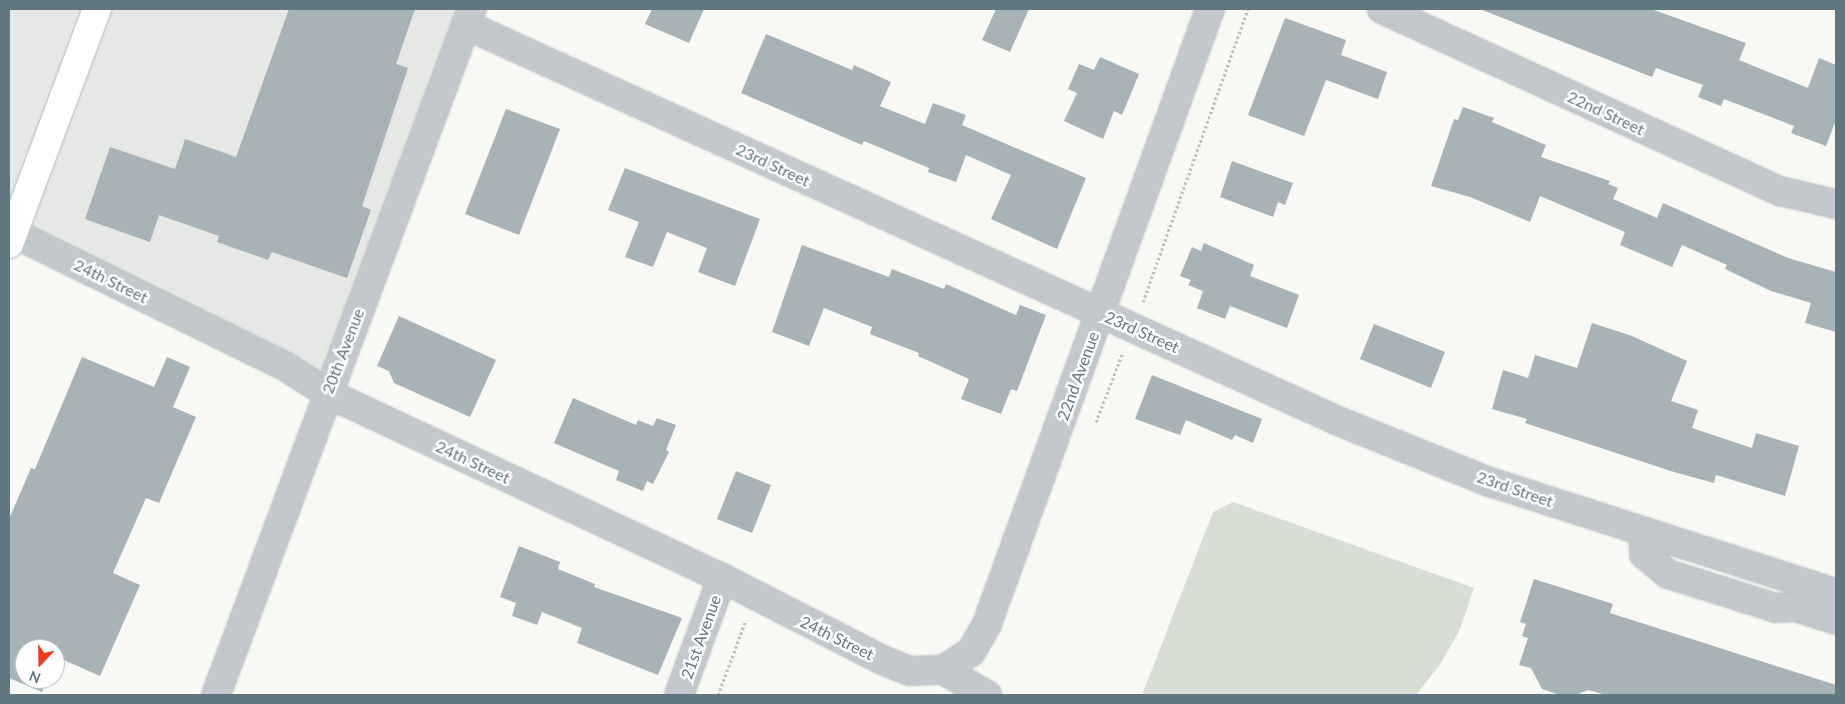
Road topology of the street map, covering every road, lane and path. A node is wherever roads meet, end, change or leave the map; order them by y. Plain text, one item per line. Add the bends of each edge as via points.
1 (97, 9) edge
2 (1210, 9) edge
3 (1248, 9) edge
4 (1382, 9) edge
5 (469, 17) edge
6 (1836, 204) edge
7 (10, 236) edge
8 (1142, 304) dead end
9 (1101, 314) junction
10 (1124, 349) dead end
11 (327, 393) junction
12 (1096, 422) dead end
13 (1644, 534) junction
14 (722, 578) junction
15 (1825, 590) edge
16 (1795, 607) junction
17 (749, 613) dead end
18 (1836, 620) edge
19 (943, 670) junction
20 (216, 695) edge
21 (679, 695) edge
22 (718, 695) edge
23 (987, 695) edge

1 - 7 highway
2 - 9 street, 22nd Avenue
3 - 8 path
4 - 6 street, 22nd Street via 1780,191
5 - 9 street, 23rd Street
5 - 11 street, 20th Avenue
7 - 11 street, 24th Street via 286,367
9 - 13 street, 23rd Street via 1338,421 1490,482
9 - 19 street, 22nd Avenue via 986,624 971,652
10 - 12 path
11 - 14 street, 24th Street
11 - 20 street, 20th Avenue
13 - 15 street, 23rd Street
13 - 16 street via 1644,554 1668,574 1776,608
14 - 19 street, 24th Street via 794,618 895,665 910,671
14 - 21 street, 21st Avenue
15 - 16 street
16 - 18 street
17 - 22 path
19 - 23 street

